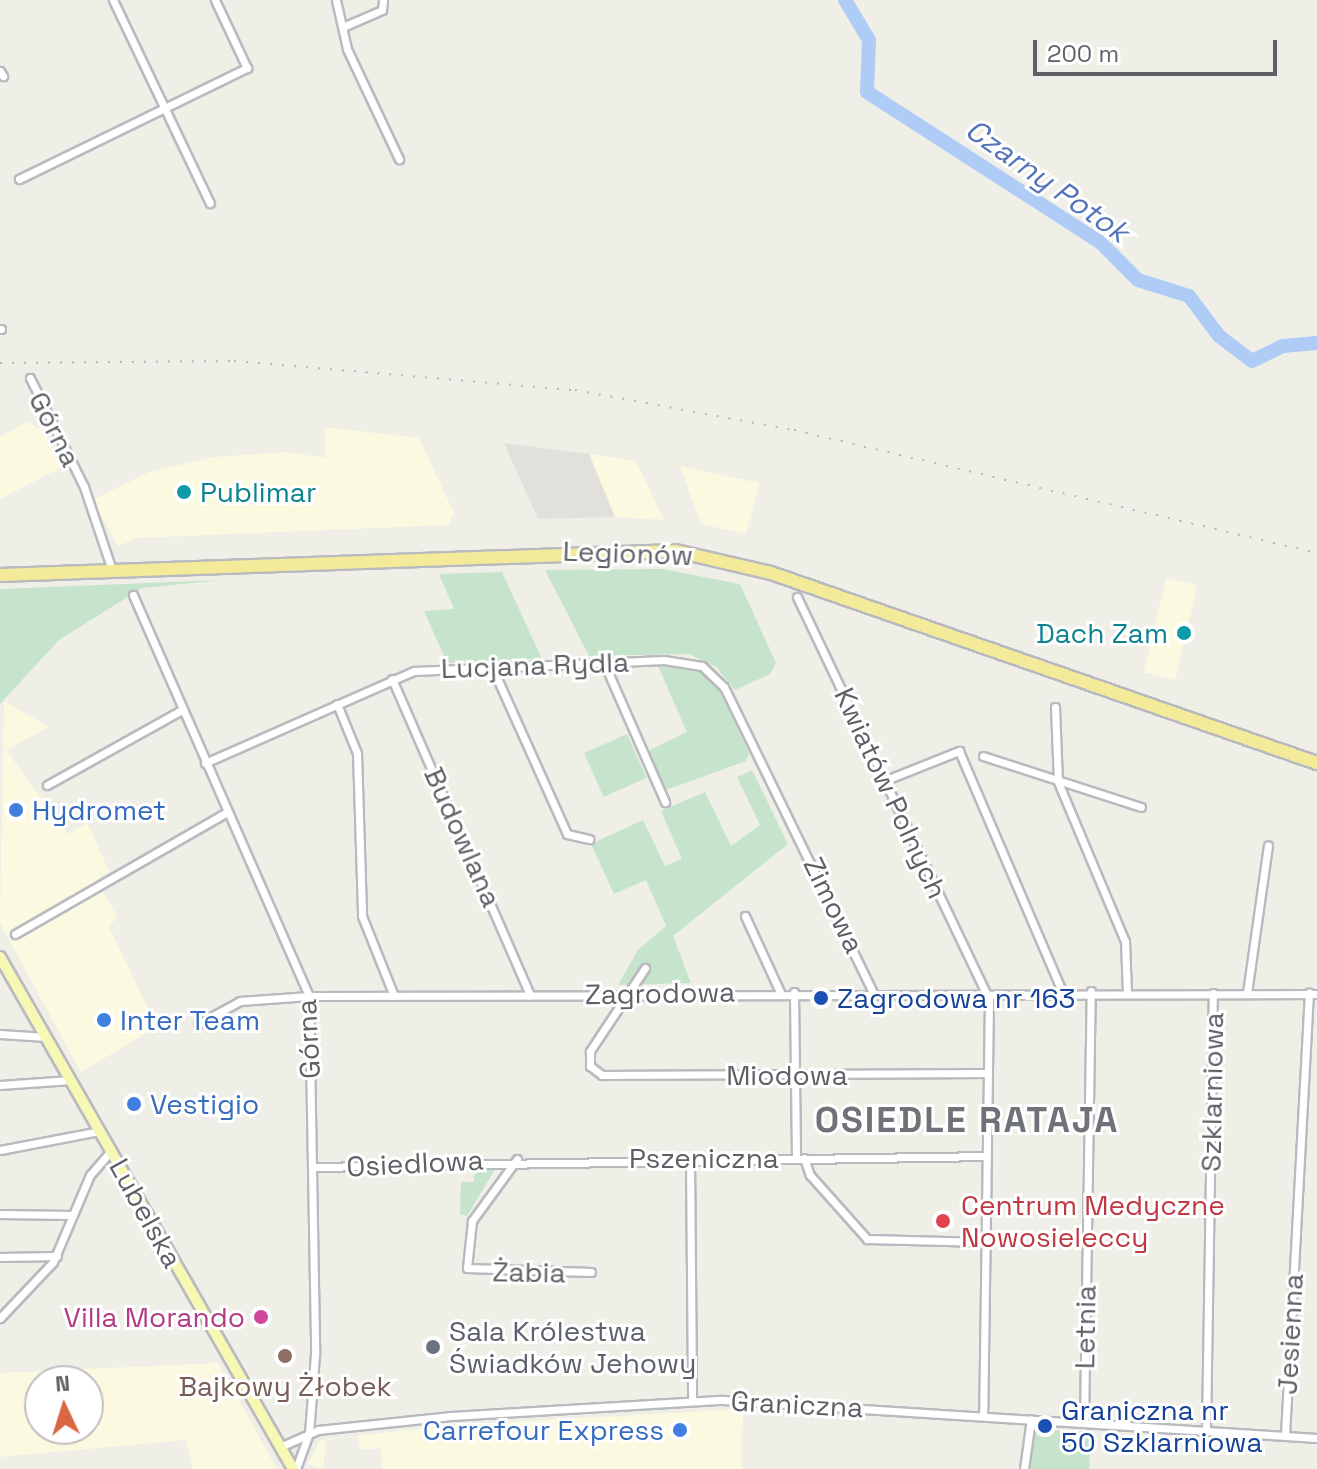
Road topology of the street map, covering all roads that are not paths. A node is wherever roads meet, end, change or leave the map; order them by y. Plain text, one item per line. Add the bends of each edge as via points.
1 (113, 0) edge
2 (215, 0) edge
3 (336, 0) edge
4 (383, 0) edge
5 (345, 26) junction
6 (168, 110) junction
7 (399, 159) dead end
8 (19, 179) dead end
9 (210, 203) dead end
10 (30, 378) dead end
11 (112, 570) junction
12 (0, 575) edge
13 (133, 595) dead end
14 (797, 597) dead end
15 (604, 663) junction
16 (492, 667) junction
17 (392, 679) junction
18 (337, 704) junction
19 (1055, 707) dead end
20 (182, 710) junction
21 (983, 756) dead end
22 (205, 763) junction
23 (1317, 763) edge
24 (886, 780) junction
25 (1058, 782) junction
26 (47, 785) dead end
27 (665, 802) dead end
28 (1141, 807) dead end
29 (227, 812) junction
30 (790, 822) joint
31 (589, 839) dead end
32 (1268, 845) dead end
33 (745, 916) dead end
34 (15, 934) dead end
35 (0, 957) edge
36 (645, 968) dead end
37 (983, 990) junction
38 (872, 991) junction
39 (1062, 991) junction
40 (1091, 991) junction
41 (780, 992) junction
42 (794, 992) junction
43 (1127, 992) junction
44 (1213, 993) junction
45 (1247, 993) junction
46 (628, 994) junction
47 (1313, 994) edge
48 (530, 995) junction
49 (309, 996) junction
50 (394, 996) junction
51 (198, 1024) dead end
52 (0, 1034) edge
53 (46, 1037) junction
54 (988, 1073) junction
55 (795, 1075) junction
56 (71, 1080) junction
57 (0, 1085) edge
58 (100, 1131) junction
59 (0, 1150) edge
60 (111, 1151) junction
61 (987, 1156) junction
62 (800, 1158) junction
63 (517, 1159) junction
64 (690, 1159) junction
65 (312, 1167) junction
66 (0, 1214) edge
67 (72, 1215) junction
68 (986, 1242) junction
69 (57, 1256) junction
70 (0, 1257) edge
71 (591, 1272) dead end
72 (0, 1318) edge
73 (692, 1401) junction
74 (983, 1416) junction
75 (1031, 1419) junction
76 (1084, 1422) junction
77 (1206, 1431) junction
78 (309, 1433) junction
79 (1285, 1435) junction
80 (1317, 1438) edge
81 (280, 1447) junction
82 (294, 1469) edge
83 (1024, 1469) edge

1 - 6 street
2 - 6 street via 247,68
3 - 5 street
4 - 5 street via 382,10
5 - 7 street via 347,49
6 - 8 street
6 - 9 street
10 - 11 street, Górna via 84,487
11 - 12 highway, Legionów
11 - 23 highway, Legionów via 609,548 702,554
13 - 20 street, Górna
14 - 24 street, Kwiatów Polnych
15 - 16 street, Lucjana Rydla
15 - 27 street
15 - 30 street, Lucjana Rydla via 674,660 710,672
16 - 17 street, Lucjana Rydla via 414,671
16 - 31 street via 567,834
17 - 18 street, Lucjana Rydla
17 - 48 street, Budowlana
18 - 22 street, Lucjana Rydla
18 - 50 street via 357,753 362,916
19 - 25 street
20 - 22 street, Górna
20 - 26 street
21 - 25 street
22 - 29 street, Górna
24 - 37 street, Kwiatów Polnych
24 - 39 street via 959,751
25 - 28 street
25 - 43 street via 1125,941
29 - 34 street
29 - 49 street, Górna
30 - 38 street, Zimowa
32 - 45 street
33 - 41 street
35 - 53 main road, Lubelska
36 - 46 street
37 - 38 street, Zagrodowa
37 - 39 street, Zagrodowa
37 - 54 street
38 - 42 street, Zagrodowa
39 - 40 street, Zagrodowa
40 - 43 street, Zagrodowa
40 - 76 street, Letnia
41 - 42 street, Zagrodowa
41 - 46 street, Zagrodowa
42 - 55 street
43 - 44 street, Zagrodowa
44 - 45 street, Zagrodowa
44 - 77 street, Szklarniowa
45 - 47 street, Zagrodowa
46 - 48 street, Zagrodowa
46 - 55 street, Miodowa via 590,1051 590,1066 609,1076
47 - 79 street, Jesienna
48 - 50 street, Zagrodowa
49 - 50 street, Zagrodowa
49 - 51 street, Zagrodowa via 240,1001
49 - 65 street, Górna
52 - 53 street
53 - 56 main road, Lubelska
54 - 55 street, Miodowa
54 - 61 street
55 - 62 street
56 - 57 street
56 - 58 main road, Lubelska
58 - 59 street
58 - 60 main road, Lubelska
60 - 67 street via 96,1164
60 - 81 main road, Lubelska
61 - 62 street, Pszeniczna
61 - 68 street
62 - 64 street, Pszeniczna
62 - 68 street via 867,1239
63 - 64 street, Pszeniczna
63 - 65 street, Osiedlowa
63 - 71 street, Żabia via 472,1221 467,1268
64 - 73 street
65 - 78 street, Górna
66 - 67 street
67 - 69 street
68 - 74 street
69 - 70 street
69 - 72 street
73 - 74 street, Graniczna
73 - 78 street, Graniczna via 477,1413
74 - 75 street, Graniczna
75 - 76 street, Graniczna
75 - 83 street
76 - 77 street, Graniczna
77 - 79 street, Graniczna
78 - 81 street, Graniczna
78 - 82 street, Górna
79 - 80 street, Graniczna
81 - 82 main road, Lubelska

